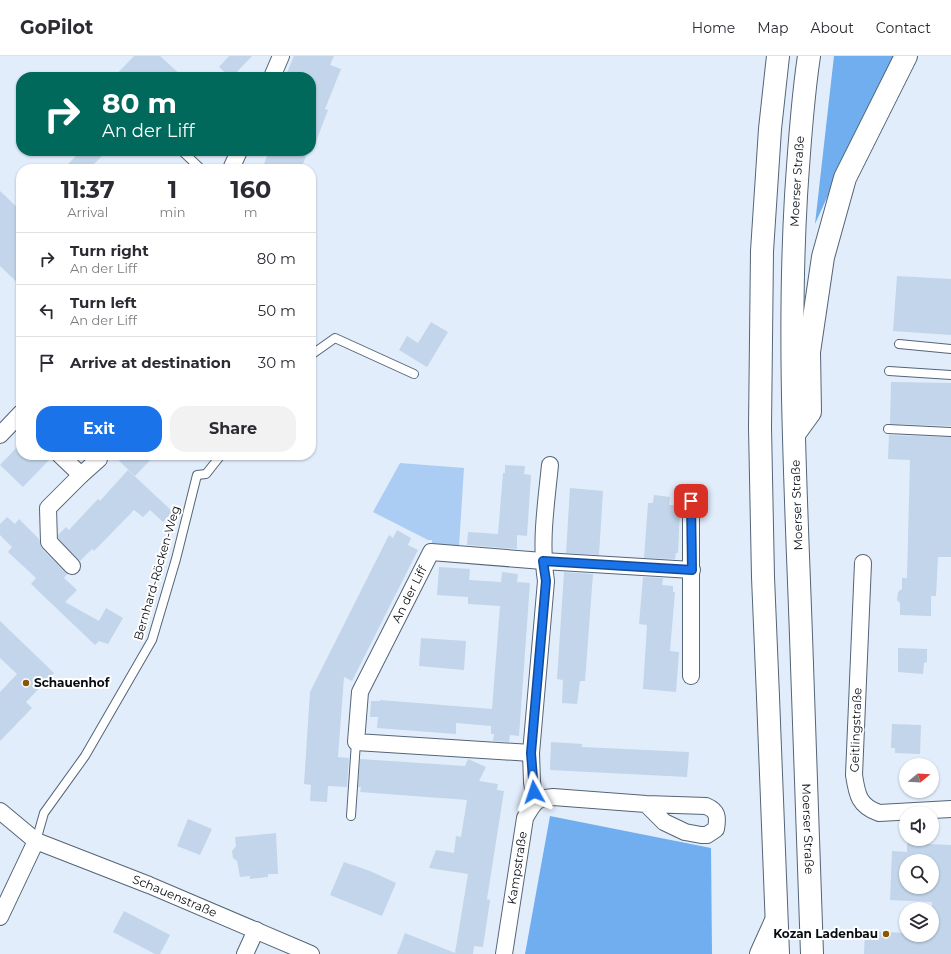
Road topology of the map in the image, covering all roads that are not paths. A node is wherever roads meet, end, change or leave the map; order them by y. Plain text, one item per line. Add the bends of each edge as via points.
1 (281, 56) edge
2 (778, 56) edge
3 (810, 56) edge
4 (906, 56) edge
5 (274, 72) edge
6 (187, 156) edge
7 (196, 164) edge
8 (899, 344) dead end
9 (951, 349) edge
10 (316, 351) edge
11 (889, 371) dead end
12 (414, 374) dead end
13 (951, 375) edge
14 (16, 419) edge
15 (888, 429) dead end
16 (951, 432) edge
17 (794, 434) junction
18 (0, 435) edge
19 (65, 460) edge
20 (98, 460) edge
21 (217, 460) edge
22 (550, 465) dead end
23 (81, 475) junction
24 (691, 501) dead end
25 (543, 561) junction
26 (863, 563) dead end
27 (72, 566) dead end
28 (692, 570) junction
29 (691, 676) dead end
30 (356, 742) junction
31 (531, 753) junction
32 (535, 801) junction
33 (646, 804) dead end
34 (951, 809) edge
35 (0, 811) edge
36 (351, 816) dead end
37 (36, 840) junction
38 (0, 917) edge
39 (776, 922) junction
40 (256, 930) junction
41 (245, 954) edge
42 (311, 954) edge
43 (504, 954) edge
44 (761, 954) edge
45 (778, 954) edge
46 (812, 954) edge

1 - 5 street
2 - 39 main road via 770,129 762,251 761,435 763,577
3 - 17 main road, Moerser Straße via 798,161 792,256
4 - 17 main road via 844,178 822,264 809,352 810,412
6 - 7 lane
8 - 9 lane
10 - 12 lane via 335,338
11 - 13 lane
14 - 18 street
15 - 16 lane
17 - 46 main road, Moerser Straße
19 - 23 street
20 - 23 street
21 - 37 lane, Bernhard-Röcken-Weg via 206,474 197,475 152,640 85,756 44,813
22 - 25 street
23 - 27 street via 48,508 49,542
24 - 28 street
25 - 28 street, An der Liff
25 - 30 street, An der Liff via 431,552 360,692
25 - 31 street via 546,581
26 - 34 street, Geitlingstraße via 854,775 856,789 861,801 870,810 879,813
28 - 29 street
30 - 31 street
30 - 36 lane, An der Liff
31 - 32 street
32 - 33 street via 553,797
32 - 43 street, Kampstraße via 525,818
35 - 37 street, Schauenstraße
37 - 38 street
37 - 40 street, Schauenstraße
39 - 44 main road
39 - 45 main road
40 - 41 street
40 - 42 street, Schauenstraße

